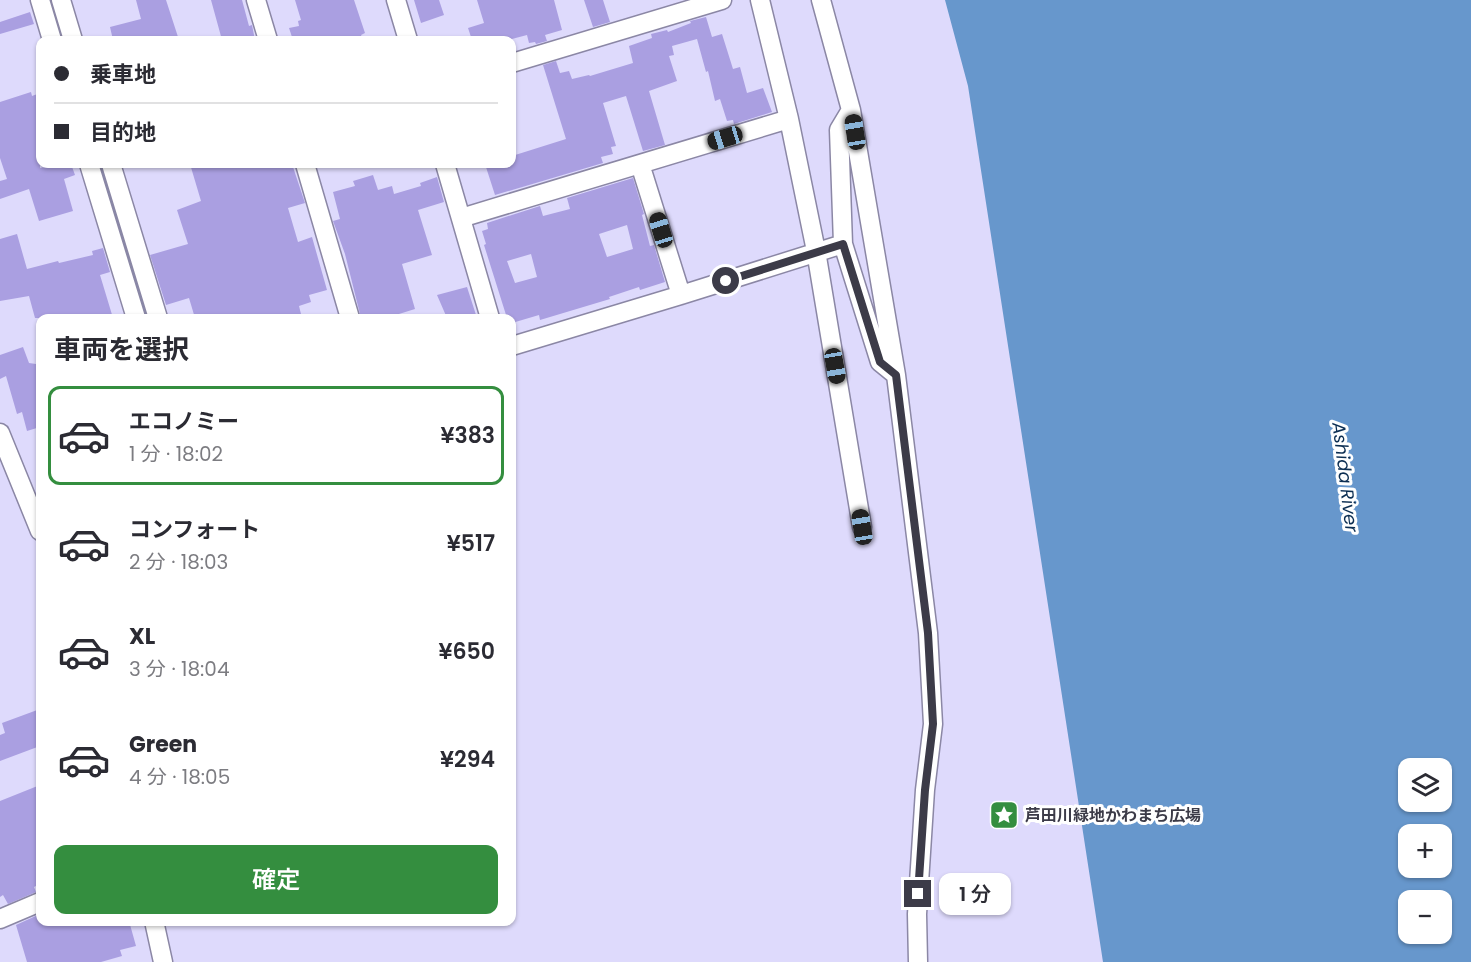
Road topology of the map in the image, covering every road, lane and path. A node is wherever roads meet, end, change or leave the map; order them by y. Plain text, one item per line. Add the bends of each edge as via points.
1 (40, 0) edge
2 (61, 0) edge
3 (256, 0) edge
4 (396, 0) edge
5 (722, 0) edge
6 (760, 0) edge
7 (821, 0) edge
8 (51, 36) edge
9 (73, 36) edge
10 (267, 36) edge
11 (407, 36) edge
12 (516, 62) edge
13 (852, 110) junction
14 (789, 119) junction
15 (640, 164) junction
16 (90, 168) edge
17 (112, 168) edge
18 (306, 168) edge
19 (446, 168) edge
20 (461, 218) junction
21 (843, 244) junction
22 (816, 251) junction
23 (681, 296) junction
24 (135, 314) edge
25 (157, 314) edge
26 (349, 314) edge
27 (489, 314) edge
28 (516, 345) edge
29 (896, 375) junction
30 (0, 433) edge
31 (36, 521) edge
32 (862, 527) dead end
33 (36, 904) edge
34 (0, 919) edge
35 (155, 926) edge
36 (163, 962) edge
37 (918, 962) edge

1 - 8 street
2 - 9 street
3 - 10 street
4 - 11 street
5 - 12 street
6 - 14 street
7 - 13 street
13 - 21 street via 839,130
13 - 29 street
14 - 15 street
14 - 22 street
15 - 20 street
15 - 23 street
16 - 24 street
17 - 25 street
18 - 26 street
19 - 20 street
20 - 27 street
21 - 22 street
21 - 29 street via 880,362
22 - 23 street
22 - 32 street
23 - 28 street
29 - 37 street via 928,633 933,724 916,914
30 - 31 street
33 - 34 street
35 - 36 street

